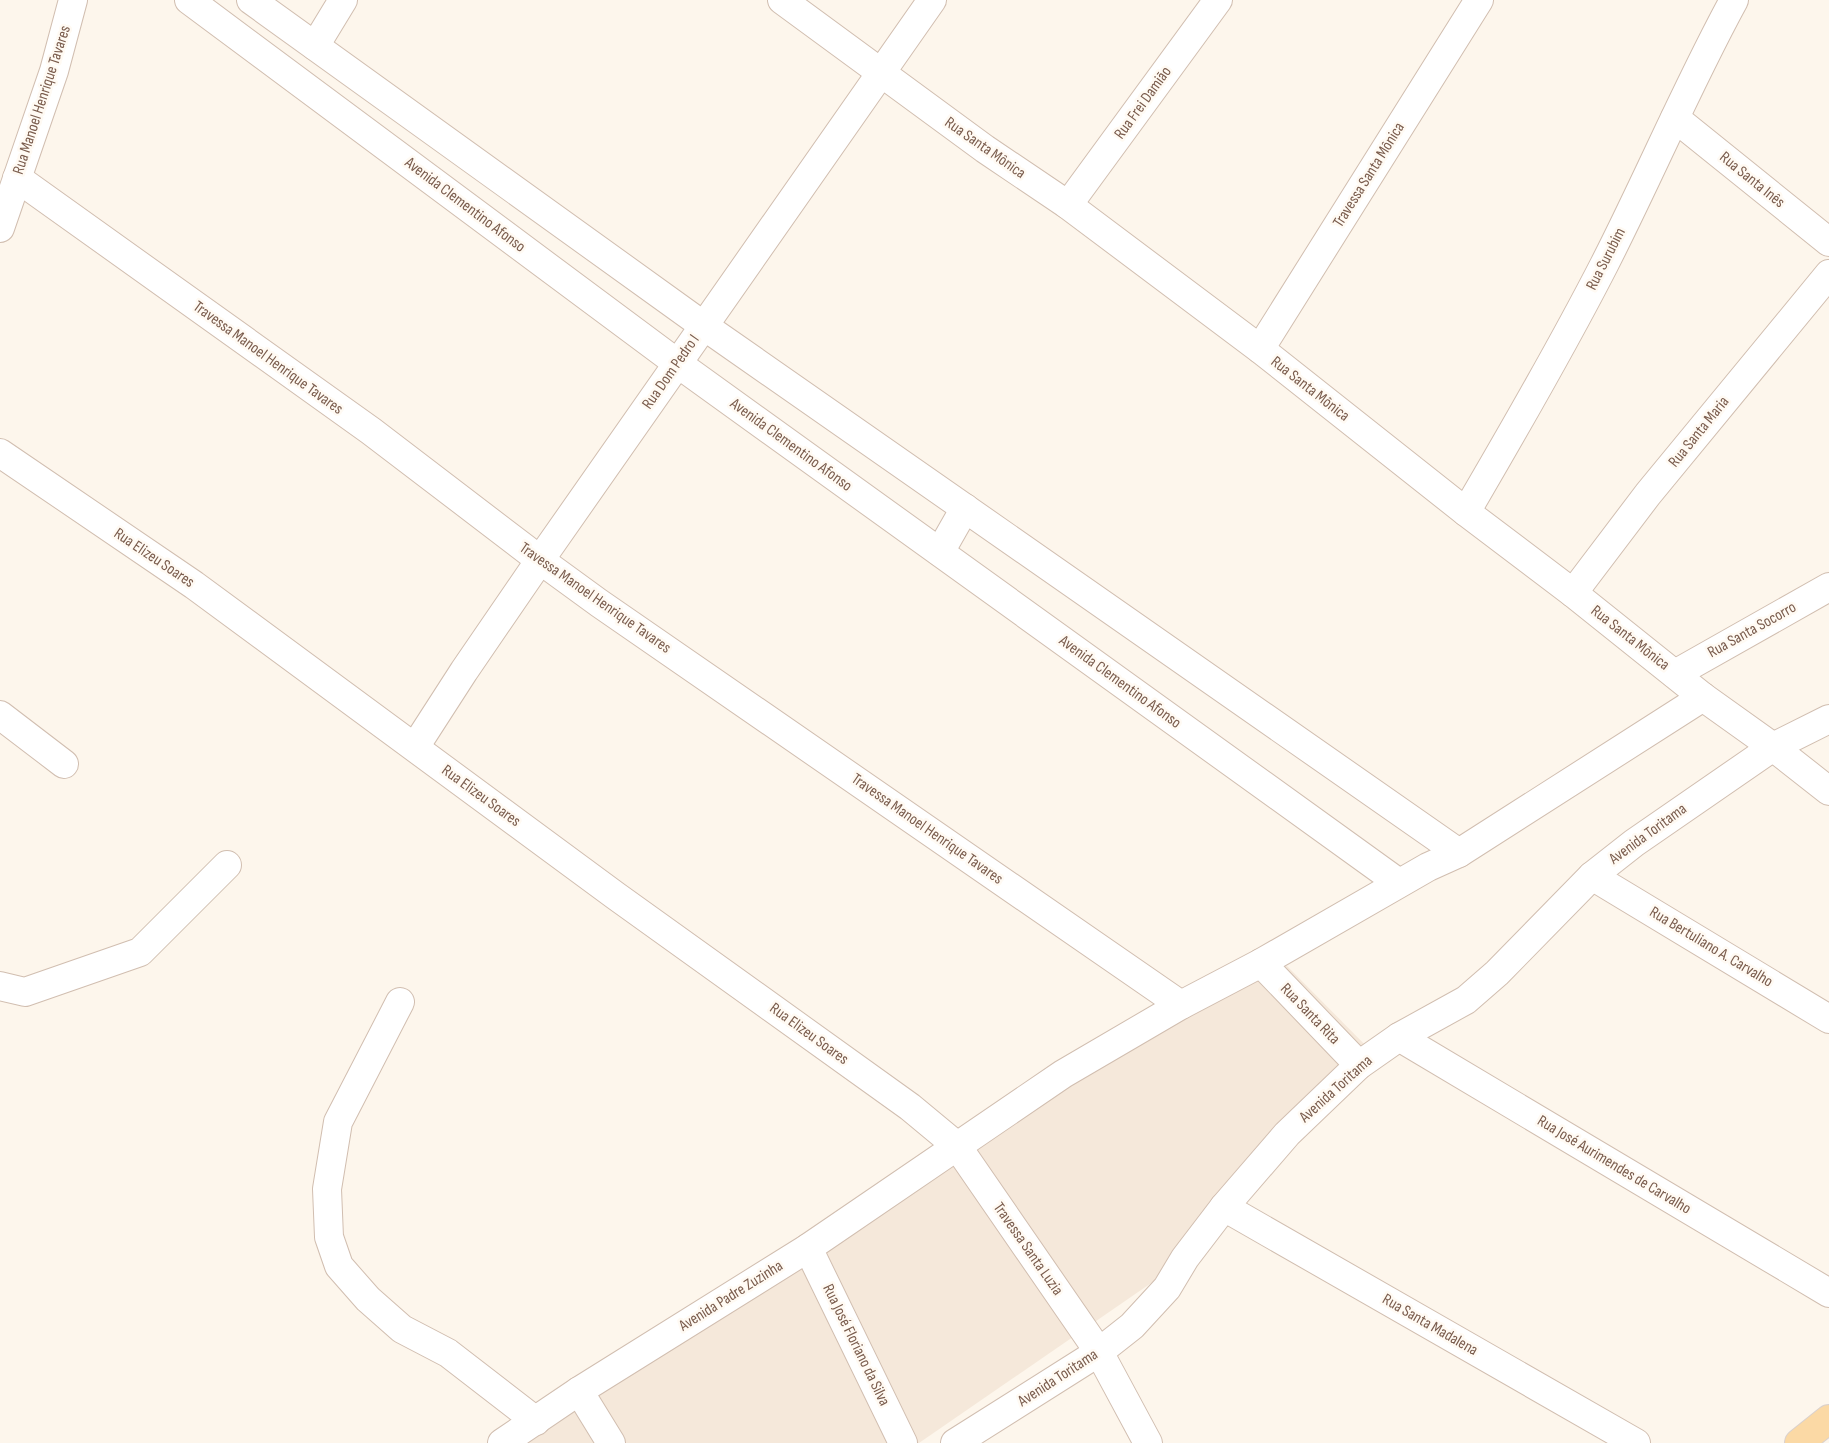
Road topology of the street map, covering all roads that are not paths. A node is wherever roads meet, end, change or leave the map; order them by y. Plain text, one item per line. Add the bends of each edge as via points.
1 (73, 0) edge
2 (189, 0) edge
3 (251, 0) edge
4 (343, 0) edge
5 (782, 0) edge
6 (932, 0) edge
7 (1218, 0) edge
8 (1479, 0) edge
9 (1734, 0) edge
10 (315, 46) junction
11 (880, 73) junction
12 (1675, 118) junction
13 (17, 178) junction
14 (1068, 205) junction
15 (0, 228) edge
16 (1829, 242) edge
17 (1829, 274) edge
18 (704, 326) junction
19 (1260, 349) junction
20 (677, 363) junction
21 (0, 453) edge
22 (966, 508) junction
23 (1466, 512) junction
24 (940, 552) junction
25 (540, 560) junction
26 (1829, 586) edge
27 (1573, 592) junction
28 (1675, 674) junction
29 (1703, 697) junction
30 (0, 715) edge
31 (1829, 719) edge
32 (415, 747) junction
33 (1772, 747) junction
34 (64, 764) dead end
35 (1829, 791) edge
36 (1459, 853) junction
37 (227, 865) dead end
38 (1592, 876) junction
39 (1399, 883) junction
40 (1261, 963) junction
41 (0, 986) edge
42 (400, 1002) dead end
43 (1182, 1005) junction
44 (1829, 1019) edge
45 (1399, 1037) junction
46 (1359, 1065) junction
47 (957, 1146) junction
48 (1224, 1207) junction
49 (808, 1248) junction
50 (1829, 1293) edge
51 (1099, 1352) junction
52 (579, 1391) junction
53 (1829, 1419) edge
54 (536, 1421) junction
55 (502, 1443) edge
56 (611, 1443) edge
57 (903, 1443) edge
58 (955, 1443) edge
59 (1148, 1443) edge
60 (1636, 1443) edge
61 (1799, 1443) edge

1 - 13 street, Rua Manoel Henrique Tavares via 54,71
2 - 20 street, Avenida Clementino Afonso
3 - 10 street
4 - 10 street
5 - 11 street, Rua Santa Mônica
6 - 11 street, Rua Dom Pedro I
7 - 14 street, Rua Frei Damião
8 - 19 street, Travessa Santa Mônica
9 - 12 street, Rua Surubim
10 - 18 street
11 - 14 street, Rua Santa Mônica
11 - 18 street, Rua Dom Pedro I
12 - 16 street, Rua Santa Inês
12 - 23 street, Rua Surubim via 1542,382
13 - 15 street, Rua Manoel Henrique Tavares
13 - 25 street, Travessa Manoel Henrique Tavares via 370,431
14 - 19 street, Rua Santa Mônica
17 - 27 street, Rua Santa Maria via 1648,494
18 - 20 street, Rua Dom Pedro I
18 - 22 street
19 - 23 street, Rua Santa Mônica
20 - 24 street, Avenida Clementino Afonso
20 - 25 street, Rua Dom Pedro I
21 - 32 street, Rua Elizeu Soares via 194,585
22 - 24 street
22 - 36 street
23 - 27 street, Rua Santa Mônica
24 - 39 street, Avenida Clementino Afonso
25 - 32 street, Rua Dom Pedro I
25 - 43 street, Travessa Manoel Henrique Tavares
26 - 28 street, Rua Santa Socorro
27 - 28 street, Rua Santa Mônica
28 - 29 street, Rua Santa Mônica
29 - 33 street, Rua Santa Mônica
29 - 36 street
30 - 34 street
31 - 33 street, Avenida Toritama
32 - 47 street, Rua Elizeu Soares via 910,1107
33 - 35 street, Rua Santa Mônica
33 - 38 street, Avenida Toritama
36 - 39 street
37 - 41 street via 140,952 25,992
38 - 44 street, Rua Bertuliano A. Carvalho
38 - 45 street, Avenida Toritama via 1497,973 1466,1000
39 - 40 street
40 - 43 street
40 - 46 street, Rua Santa Rita
42 - 54 street via 338,1122 327,1189 329,1237 339,1266 388,1317 402,1329 448,1353
43 - 47 street via 1063,1074
45 - 46 street, Avenida Toritama
45 - 50 street, Rua José Aurimendes de Carvalho
46 - 48 street, Avenida Toritama via 1287,1134
47 - 49 street, Avenida Padre Zuzinha
47 - 51 street, Travessa Santa Luzia
48 - 51 street, Avenida Toritama via 1166,1288 1132,1326
48 - 60 street, Rua Santa Madalena
49 - 52 street, Avenida Padre Zuzinha
49 - 57 street, Rua José Floriano da Silva
51 - 58 street, Avenida Toritama
51 - 59 street, Travessa Santa Luzia
52 - 54 street, Avenida Padre Zuzinha
52 - 56 street
53 - 61 main road
54 - 55 street, Avenida Padre Zuzinha

